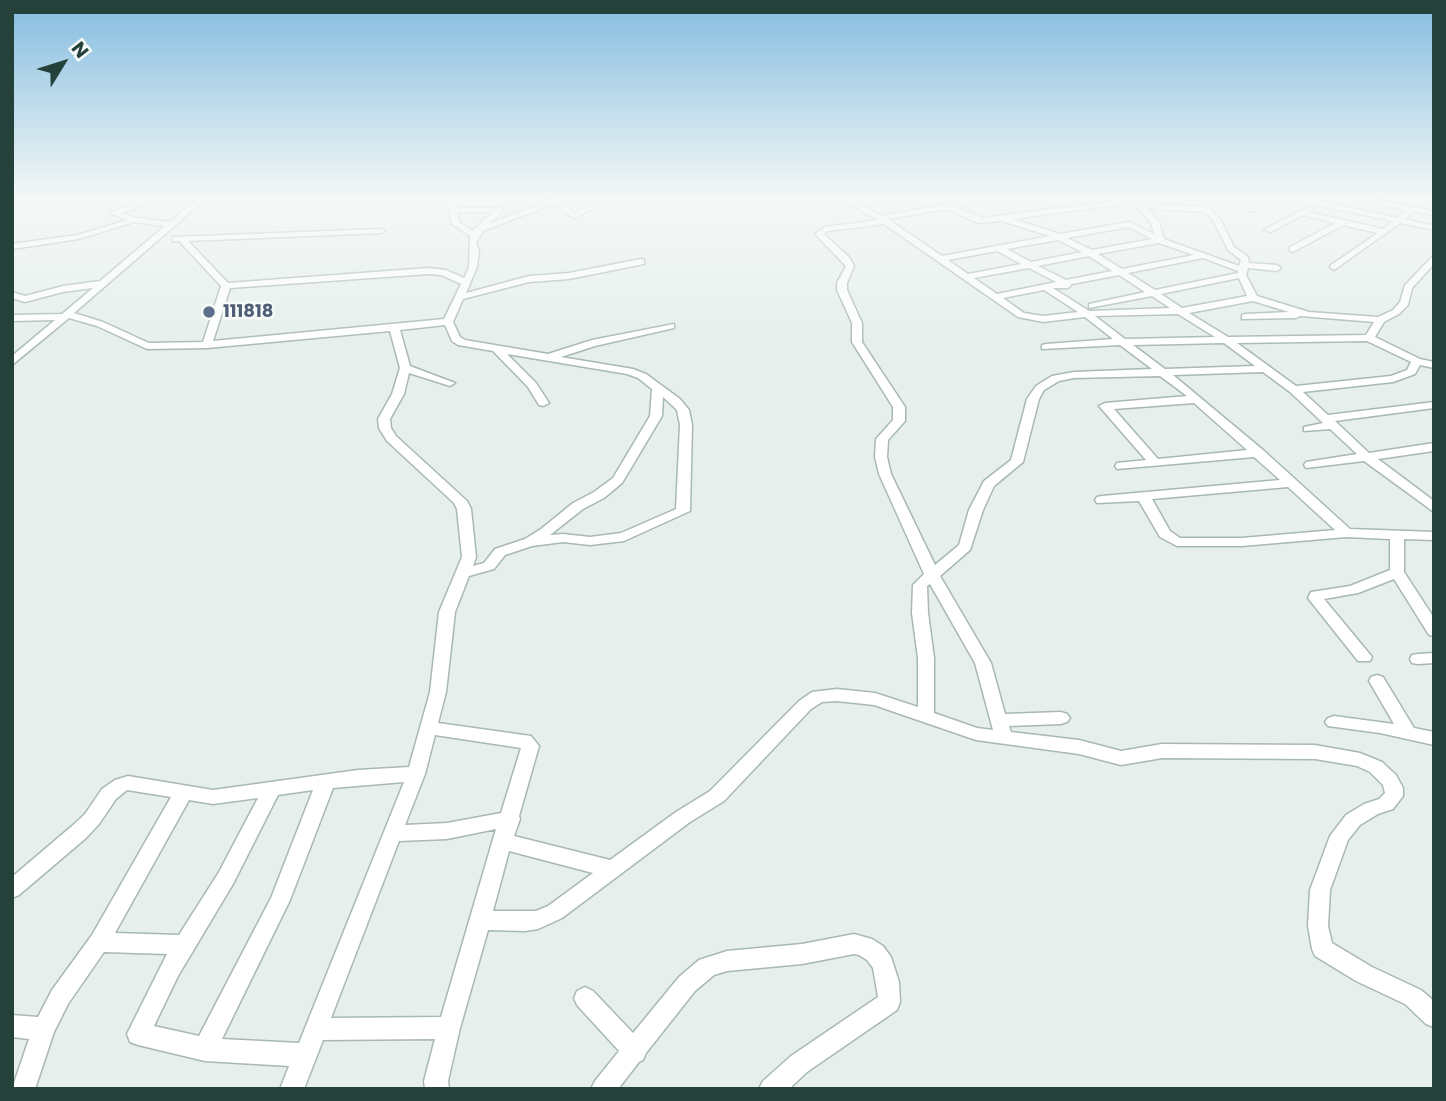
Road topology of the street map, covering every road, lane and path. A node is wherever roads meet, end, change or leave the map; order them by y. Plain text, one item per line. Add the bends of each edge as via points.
1 (141, 250) edge
2 (192, 250) edge
3 (475, 250) edge
4 (835, 250) edge
5 (928, 250) edge
6 (992, 250) edge
7 (1003, 250) edge
8 (1084, 250) edge
9 (1109, 250) edge
10 (1187, 250) edge
11 (1234, 250) edge
12 (1358, 250) edge
13 (1091, 254) junction
14 (1202, 256) junction
15 (1434, 258) edge
16 (940, 259) junction
17 (641, 262) dead end
18 (1033, 266) junction
19 (1334, 267) dead end
20 (1277, 268) dead end
21 (1243, 270) junction
22 (1120, 273) junction
23 (966, 277) junction
24 (465, 282) junction
25 (100, 284) junction
26 (1068, 285) junction
27 (226, 286) junction
28 (1048, 289) junction
29 (1154, 293) junction
30 (12, 295) edge
31 (995, 297) junction
32 (460, 298) junction
33 (1253, 298) junction
34 (1083, 311) junction
35 (1182, 311) junction
36 (1308, 315) junction
37 (65, 316) junction
38 (1245, 317) dead end
39 (12, 318) edge
40 (1380, 320) junction
41 (448, 322) junction
42 (671, 326) dead end
43 (394, 327) junction
44 (1369, 338) junction
45 (1227, 341) junction
46 (1121, 342) junction
47 (207, 345) junction
48 (1046, 347) dead end
49 (496, 349) junction
50 (548, 357) junction
51 (1417, 361) junction
52 (12, 362) edge
53 (1434, 365) edge
54 (405, 368) junction
55 (1268, 369) junction
56 (1160, 372) junction
57 (450, 383) dead end
58 (657, 387) junction
59 (1294, 390) junction
60 (1197, 399) junction
61 (543, 403) dead end
62 (1434, 405) edge
63 (1329, 422) junction
64 (1308, 429) dead end
65 (1434, 447) edge
66 (1259, 453) junction
67 (1367, 457) junction
68 (1154, 462) junction
69 (1310, 465) dead end
70 (1121, 466) dead end
71 (1292, 483) junction
72 (1415, 491) junction
73 (1434, 492) edge
74 (1143, 496) junction
75 (1102, 500) dead end
76 (1434, 508) edge
77 (1346, 533) junction
78 (1397, 536) junction
79 (1434, 536) edge
80 (530, 542) junction
81 (1397, 572) junction
82 (464, 573) junction
83 (931, 573) junction
84 (1426, 610) edge
85 (1434, 631) edge
86 (1364, 657) dead end
87 (1377, 681) dead end
88 (926, 716) junction
89 (1061, 718) dead end
90 (1334, 722) dead end
91 (429, 728) junction
92 (1002, 728) junction
93 (1408, 733) junction
94 (1434, 739) edge
95 (416, 774) junction
96 (326, 781) junction
97 (273, 787) junction
98 (184, 792) junction
99 (511, 819) junction
100 (391, 834) junction
101 (504, 842) junction
102 (612, 869) junction
103 (12, 889) edge
104 (480, 920) junction
105 (99, 942) junction
106 (184, 945) junction
107 (585, 998) dead end
108 (1434, 1016) edge
109 (12, 1026) edge
110 (449, 1028) junction
111 (44, 1029) junction
112 (316, 1029) junction
113 (205, 1049) junction
114 (635, 1052) junction
115 (305, 1055) junction
116 (23, 1089) edge
117 (292, 1089) edge
118 (437, 1089) edge
119 (603, 1089) edge
120 (771, 1089) edge

1 - 25 street
2 - 27 street
3 - 24 street
4 - 83 street via 850,266 842,290 857,323 858,342 899,407 899,421 881,439 881,457
5 - 16 street
6 - 16 street
7 - 18 street
8 - 13 street
9 - 13 street
10 - 14 street
11 - 21 street via 1245,259
12 - 19 street
13 - 18 street
13 - 22 street
14 - 21 street
14 - 22 street
15 - 40 street via 1408,287 1406,300 1396,312
16 - 23 street
17 - 32 street via 529,279
18 - 23 street
18 - 26 street
20 - 21 street
21 - 29 street
21 - 33 street
22 - 26 street
22 - 29 street
23 - 31 street
24 - 27 street via 428,271
24 - 32 street
25 - 30 street via 25,299
25 - 37 street
26 - 28 street
27 - 47 street
28 - 31 street
28 - 34 street
29 - 34 street
29 - 35 street
31 - 34 street via 1016,312 1035,318
32 - 41 street
33 - 35 street
33 - 36 street
34 - 35 street
34 - 46 street
35 - 45 street
36 - 38 street
36 - 40 street
37 - 39 street
37 - 47 street via 100,324 147,346
37 - 52 street
40 - 44 street
41 - 43 street
41 - 49 street via 462,343
42 - 50 street
43 - 47 street
43 - 54 street
44 - 45 street
44 - 51 street
45 - 46 street
45 - 55 street
46 - 48 street
46 - 56 street
49 - 50 street
49 - 61 street via 532,385
50 - 58 street via 629,371
51 - 53 street
51 - 59 street via 1405,376
54 - 57 street
54 - 82 street via 384,419 385,428 460,501 469,557
55 - 56 street
55 - 59 street
56 - 60 street
56 - 83 street via 1074,375 1056,378 1040,388 1017,462 989,484 962,553
58 - 80 street via 656,416 618,480
58 - 80 street via 683,410 683,511 624,537
59 - 63 street
60 - 66 street
60 - 68 street via 1105,406
62 - 63 street
63 - 64 street
63 - 67 street
65 - 67 street
66 - 68 street
66 - 71 street
67 - 69 street
67 - 72 street
68 - 70 street
71 - 74 street
71 - 77 street
72 - 73 street
72 - 76 street
74 - 75 street
74 - 77 street via 1165,534 1177,542
77 - 78 street
78 - 79 street
78 - 81 street
80 - 82 street via 500,551 489,566
81 - 84 street
81 - 86 street via 1353,590 1316,595
82 - 91 street via 447,612
83 - 88 street via 919,590
83 - 92 street via 983,663
84 - 85 street
87 - 93 street
88 - 92 street via 958,729
88 - 102 street via 876,699 818,695 717,796
89 - 92 street
90 - 93 street
91 - 95 street
91 - 99 street via 525,741 530,746
92 - 108 street via 1121,758 1162,751 1315,751 1376,767 1390,780 1394,796 1353,820 1340,836 1320,890 1318,926 1323,949 1413,998
93 - 94 street
95 - 96 street
95 - 100 street
96 - 97 street
96 - 113 street via 280,900
97 - 98 street via 213,797
97 - 106 street via 226,878
98 - 103 street via 121,785 109,793 85,825
98 - 105 street
99 - 100 street via 447,831
99 - 101 street
100 - 112 street
101 - 102 street
101 - 104 street
102 - 104 street via 538,920
104 - 110 street
105 - 106 street
105 - 111 street via 60,997
106 - 113 street via 138,1034
107 - 114 street
109 - 111 street
110 - 112 street
110 - 118 street
111 - 116 street
112 - 115 street
113 - 115 street
114 - 119 street
114 - 120 street via 687,984 707,967 854,944 875,953 883,964 889,1002 799,1064
115 - 117 street

